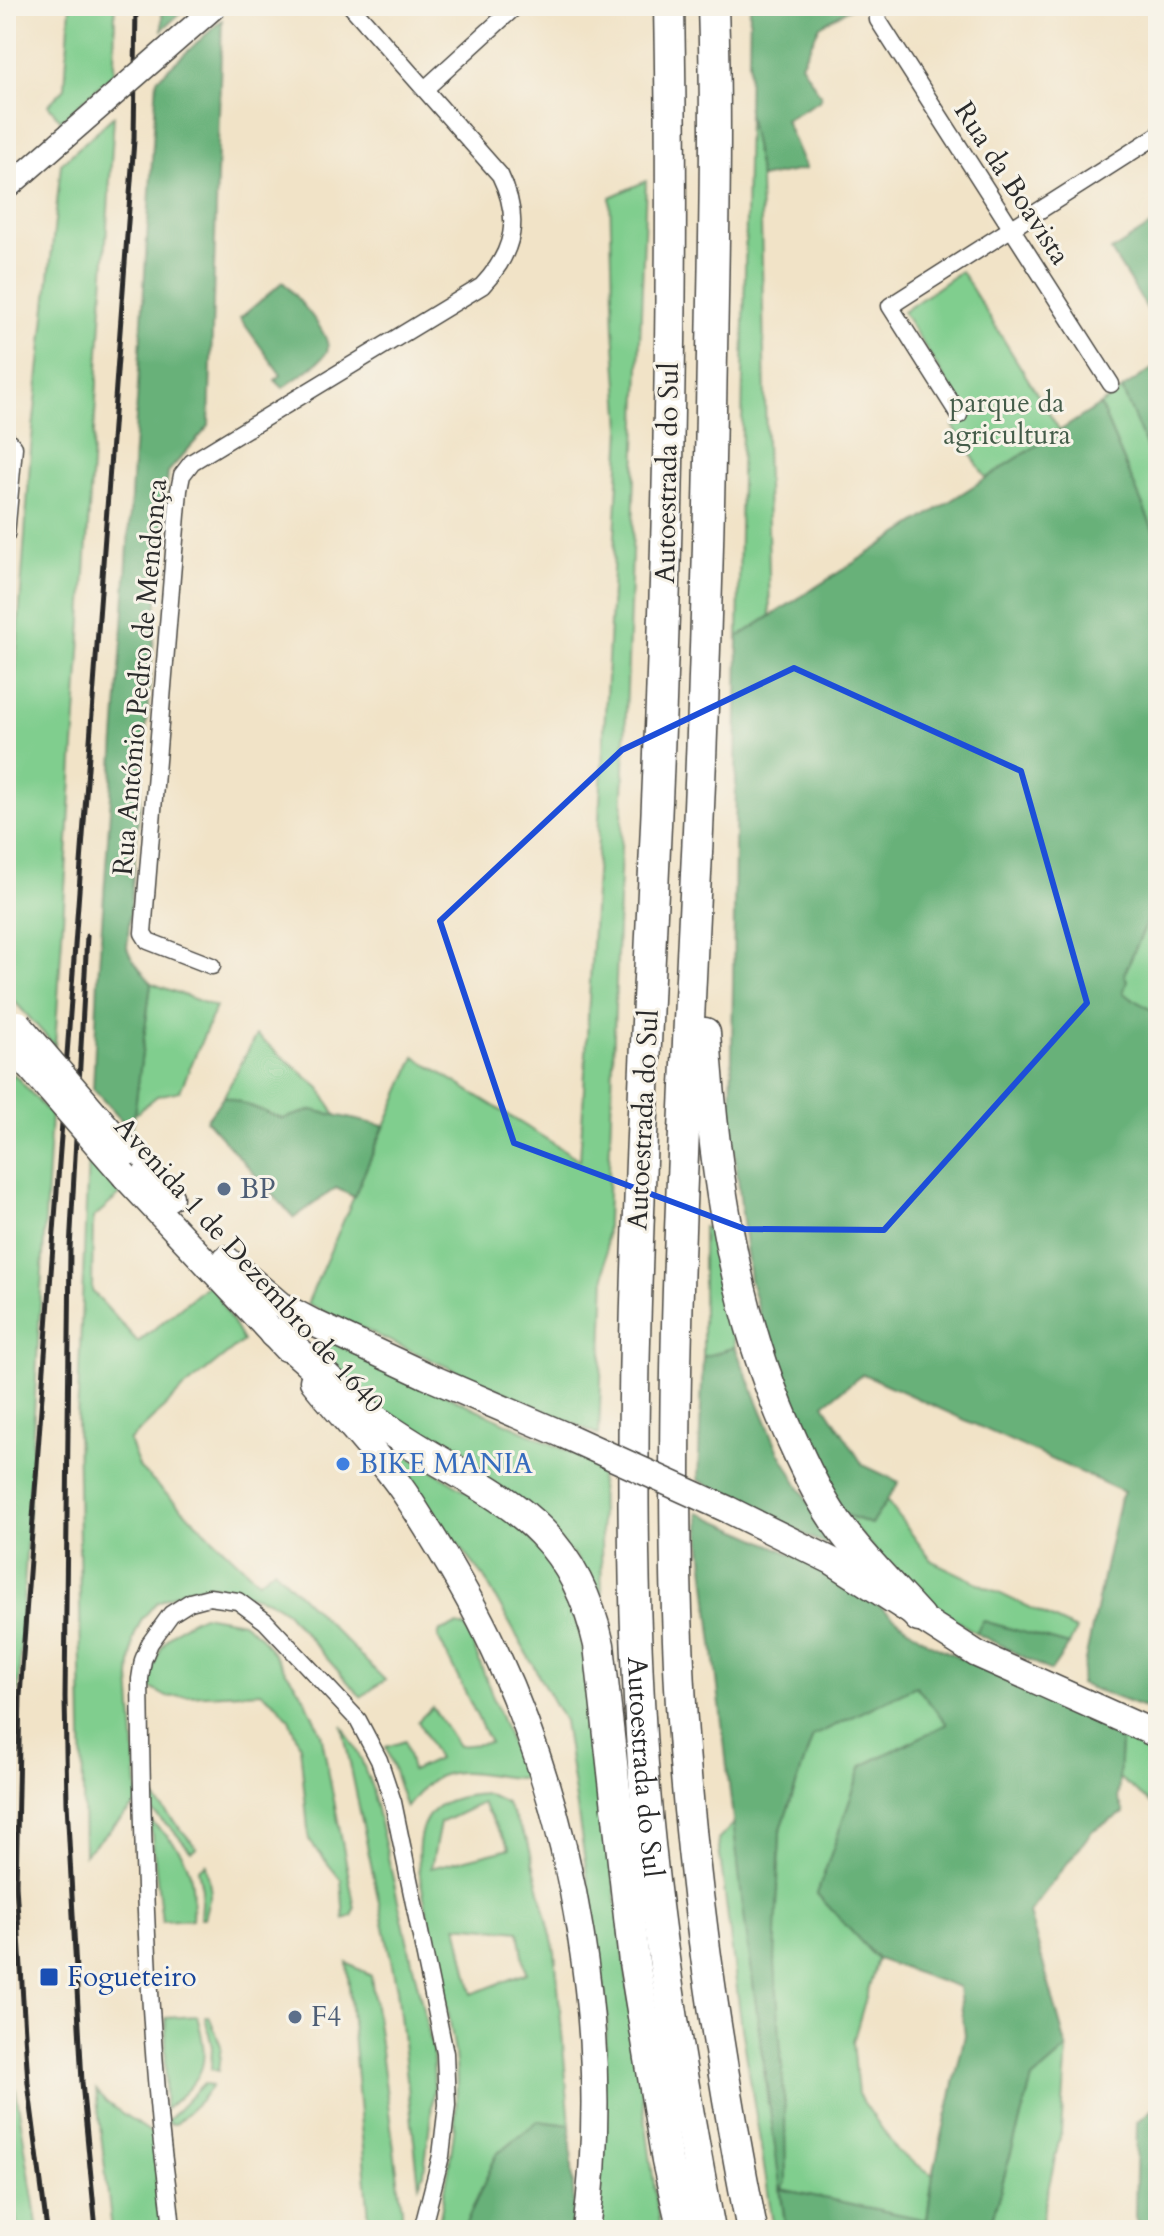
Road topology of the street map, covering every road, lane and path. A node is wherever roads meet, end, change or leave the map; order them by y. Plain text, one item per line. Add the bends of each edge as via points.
1 (216, 6) edge
2 (351, 6) edge
3 (516, 6) edge
4 (669, 6) edge
5 (713, 6) edge
6 (877, 6) edge
7 (425, 89) junction
8 (1158, 135) edge
9 (6, 189) edge
10 (1010, 229) junction
11 (1111, 384) dead end
12 (959, 415) dead end
13 (6, 438) edge
14 (6, 535) edge
15 (696, 879) junction
16 (212, 966) dead end
17 (11, 1031) edge
18 (127, 1164) junction
19 (274, 1333) junction
20 (634, 1566) junction
21 (919, 1617) junction
22 (610, 1732) junction
23 (1158, 1735) edge
24 (667, 2161) junction
25 (172, 2230) edge
26 (422, 2230) edge
27 (586, 2230) edge
28 (672, 2230) edge
29 (683, 2230) edge
30 (710, 2230) edge
31 (752, 2230) edge

1 - 9 street, bridge
2 - 7 street, Rua António Pedro de Mendonça
3 - 7 street
4 - 20 highway, Autoestrada do Sul via 668,477 637,1228
5 - 15 highway, Autoestrada do Sul via 711,429
6 - 10 street, Rua da Boavista via 878,20
7 - 16 street, Rua António Pedro de Mendonça via 500,175 509,193 513,228 502,262 482,286 192,462 180,483 143,933 148,941
8 - 10 street
10 - 11 street, Rua da Boavista
10 - 12 street via 890,306
13 - 14 street via 14,447
15 - 21 highway via 718,1170 733,1261 756,1346 776,1405 820,1495 842,1530
15 - 31 highway, Autoestrada do Sul via 676,1301 678,1640 704,1946
17 - 18 main road, Avenida 1 de Dezembro de 1640, bridge
18 - 19 main road, Avenida 1 de Dezembro de 1640
18 - 21 main road, Avenida 1 de Dezembro de 1640, bridge via 280,1305 729,1510 832,1561
19 - 22 highway via 372,1418 518,1510 558,1549 593,1619
19 - 27 main road, Avenida 1 de Dezembro de 1640 via 411,1502 496,1652 527,1731 559,1835 591,2007 595,2118
20 - 22 highway via 618,1621
20 - 30 highway, Autoestrada do Sul via 652,1867
21 - 23 main road, Avenida 1 de Dezembro de 1640 via 977,1654
22 - 24 highway via 626,1899
24 - 28 main road
24 - 29 highway
25 - 26 street via 149,1970 140,1679 143,1660 160,1627 190,1602 209,1597 238,1601 265,1621 358,1720 379,1760 393,1802 445,2053 447,2105 441,2156

